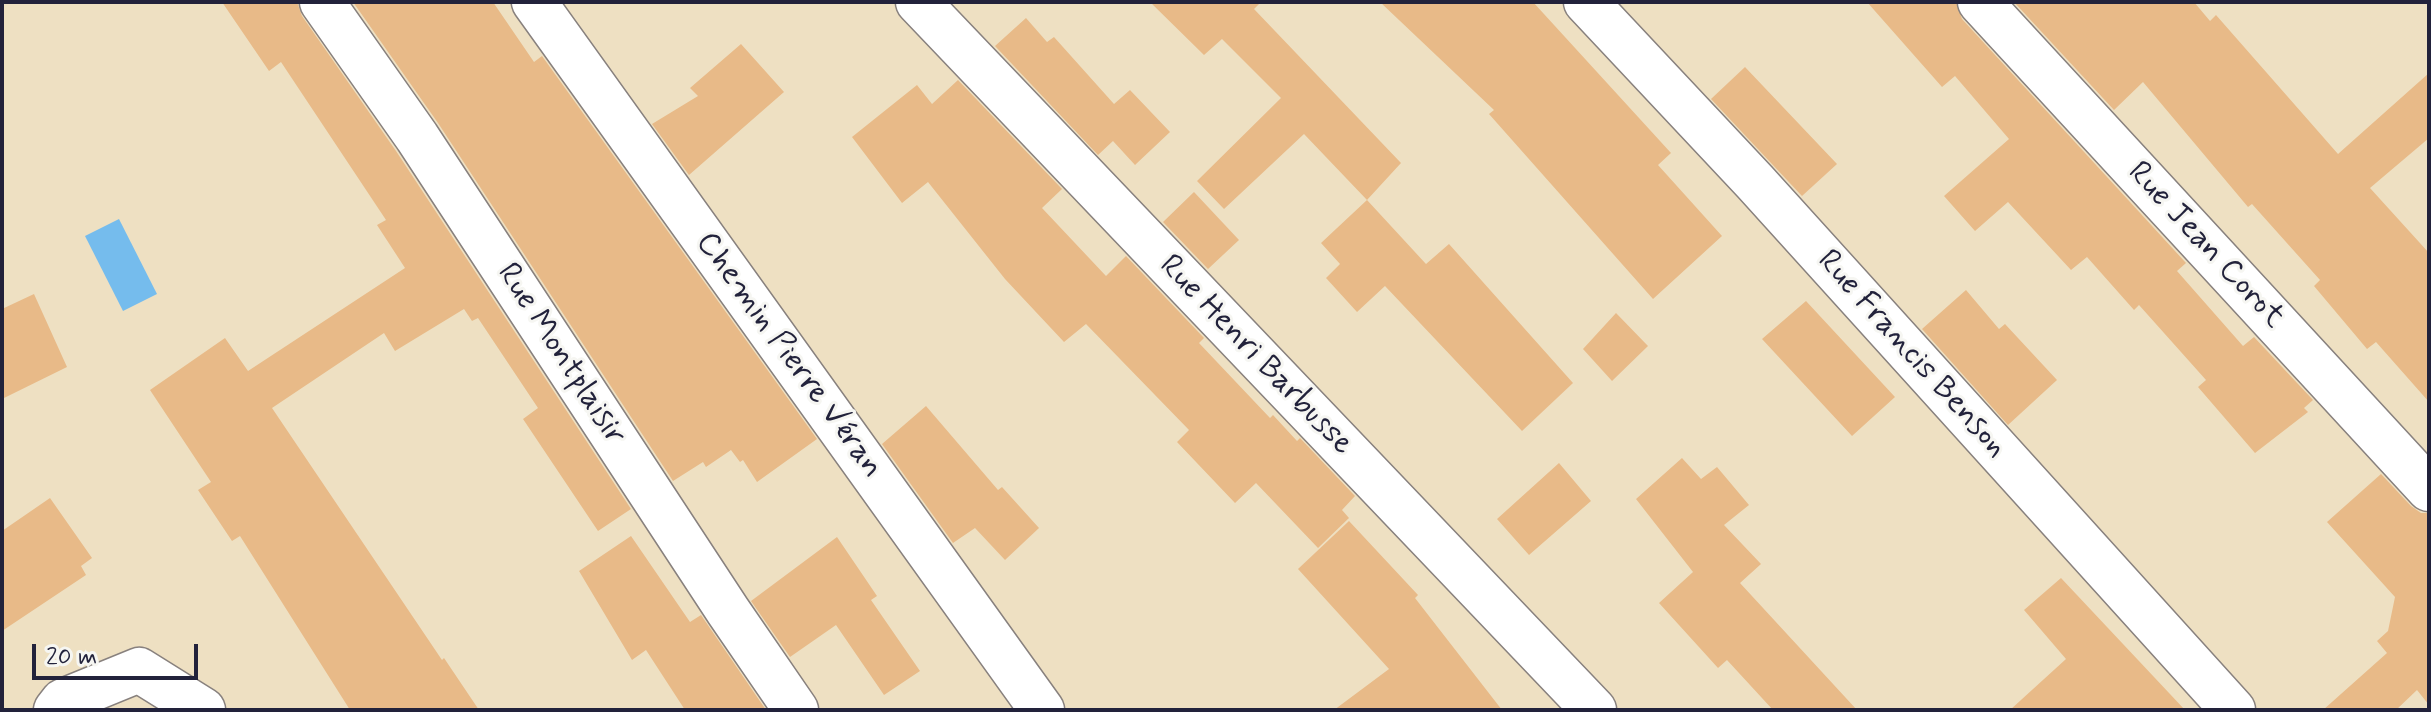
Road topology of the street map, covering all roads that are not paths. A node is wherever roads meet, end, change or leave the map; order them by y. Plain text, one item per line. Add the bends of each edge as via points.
1 (322, 2) edge
2 (534, 2) edge
3 (918, 2) edge
4 (1586, 2) edge
5 (1987, 9) edge
6 (2429, 489) edge
7 (56, 710) edge
8 (203, 710) edge
9 (796, 710) edge
10 (1042, 710) edge
11 (1594, 710) edge
12 (2233, 710) edge

1 - 9 street, Rue Montplaisir
2 - 10 street, Chemin Pierre Véran
3 - 11 street, Rue Henri Barbusse
4 - 12 street, Rue Francis Benson
5 - 6 street, Rue Jean Corot
7 - 8 street via 63,701 139,670

